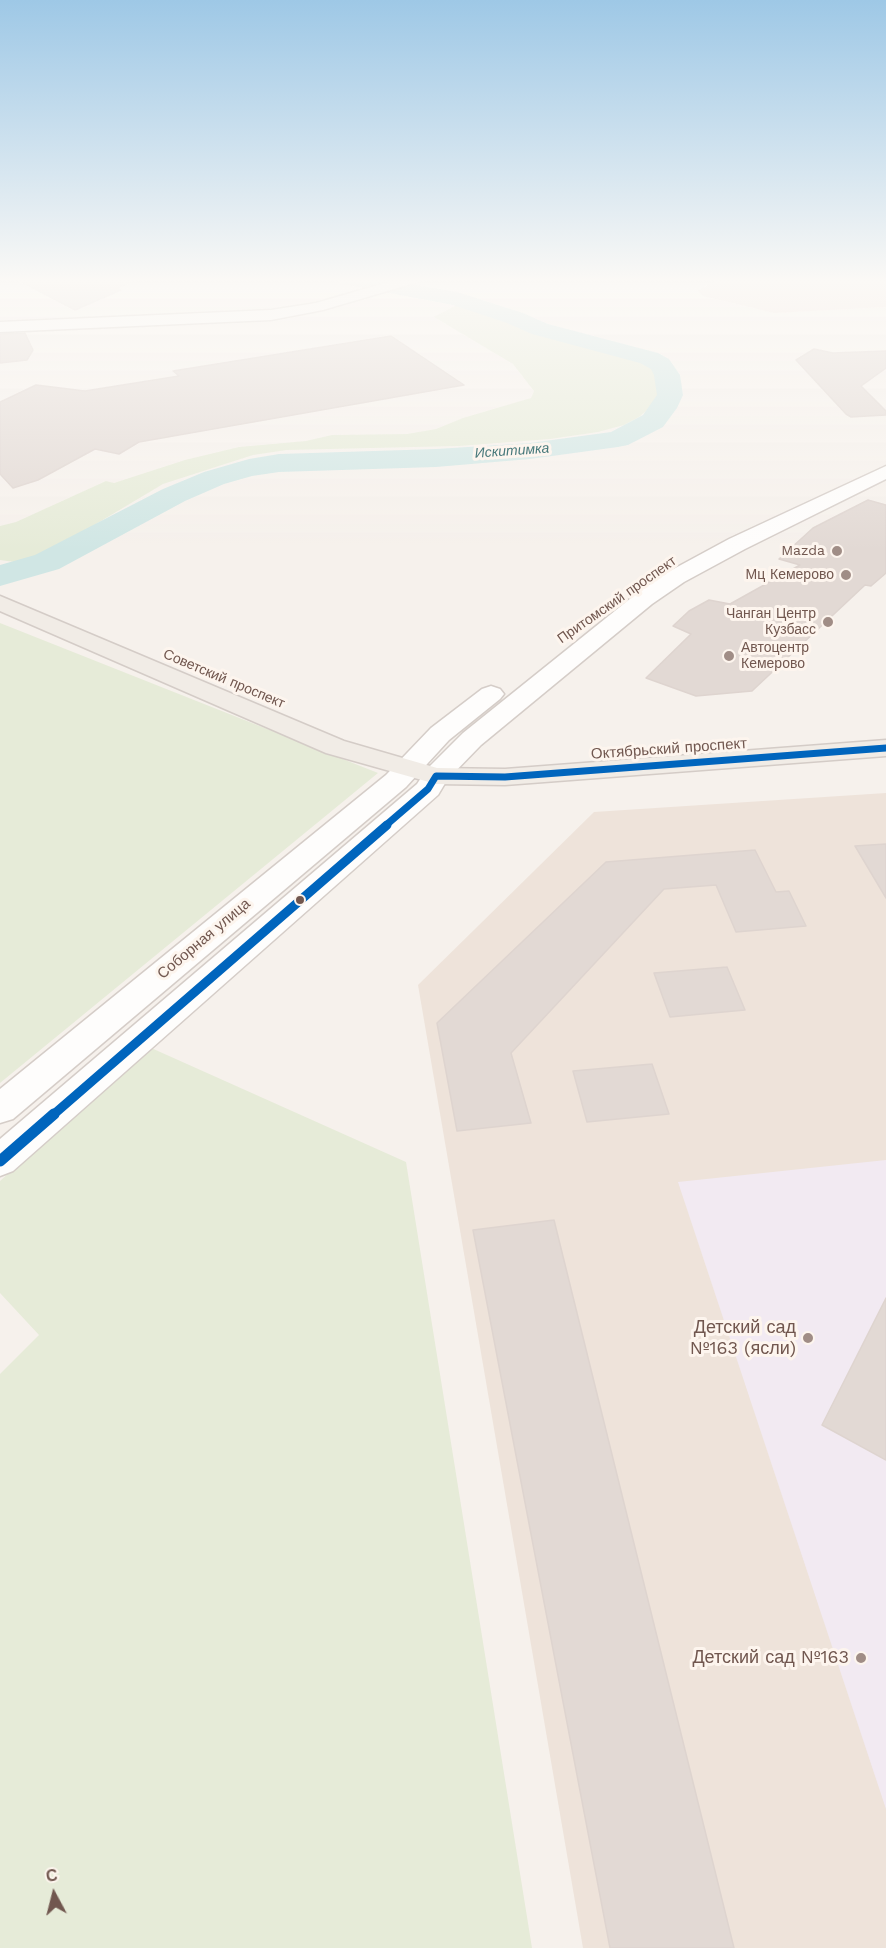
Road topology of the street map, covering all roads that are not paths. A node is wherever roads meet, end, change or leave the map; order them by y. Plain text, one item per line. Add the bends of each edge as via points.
1 (886, 458) edge
2 (886, 472) edge
3 (0, 586) edge
4 (0, 603) edge
5 (97, 634) junction
6 (533, 662) dead end
7 (505, 683) dead end
8 (886, 733) edge
9 (886, 748) edge
10 (429, 764) junction
11 (0, 1109) edge
12 (0, 1161) edge

1 - 6 main road, Притомский проспект via 726,531 673,560 630,587
2 - 10 main road, Притомский проспект via 737,544 664,586 472,739
3 - 5 main road, Советский проспект
4 - 5 main road, Советский проспект
5 - 10 main road, Советский проспект via 335,747
7 - 10 main road via 440,734
8 - 10 main road, Октябрьский проспект via 548,759
9 - 10 main road, Октябрьский проспект via 539,775
10 - 11 main road, Соборная улица via 396,781
10 - 12 main road via 428,789

